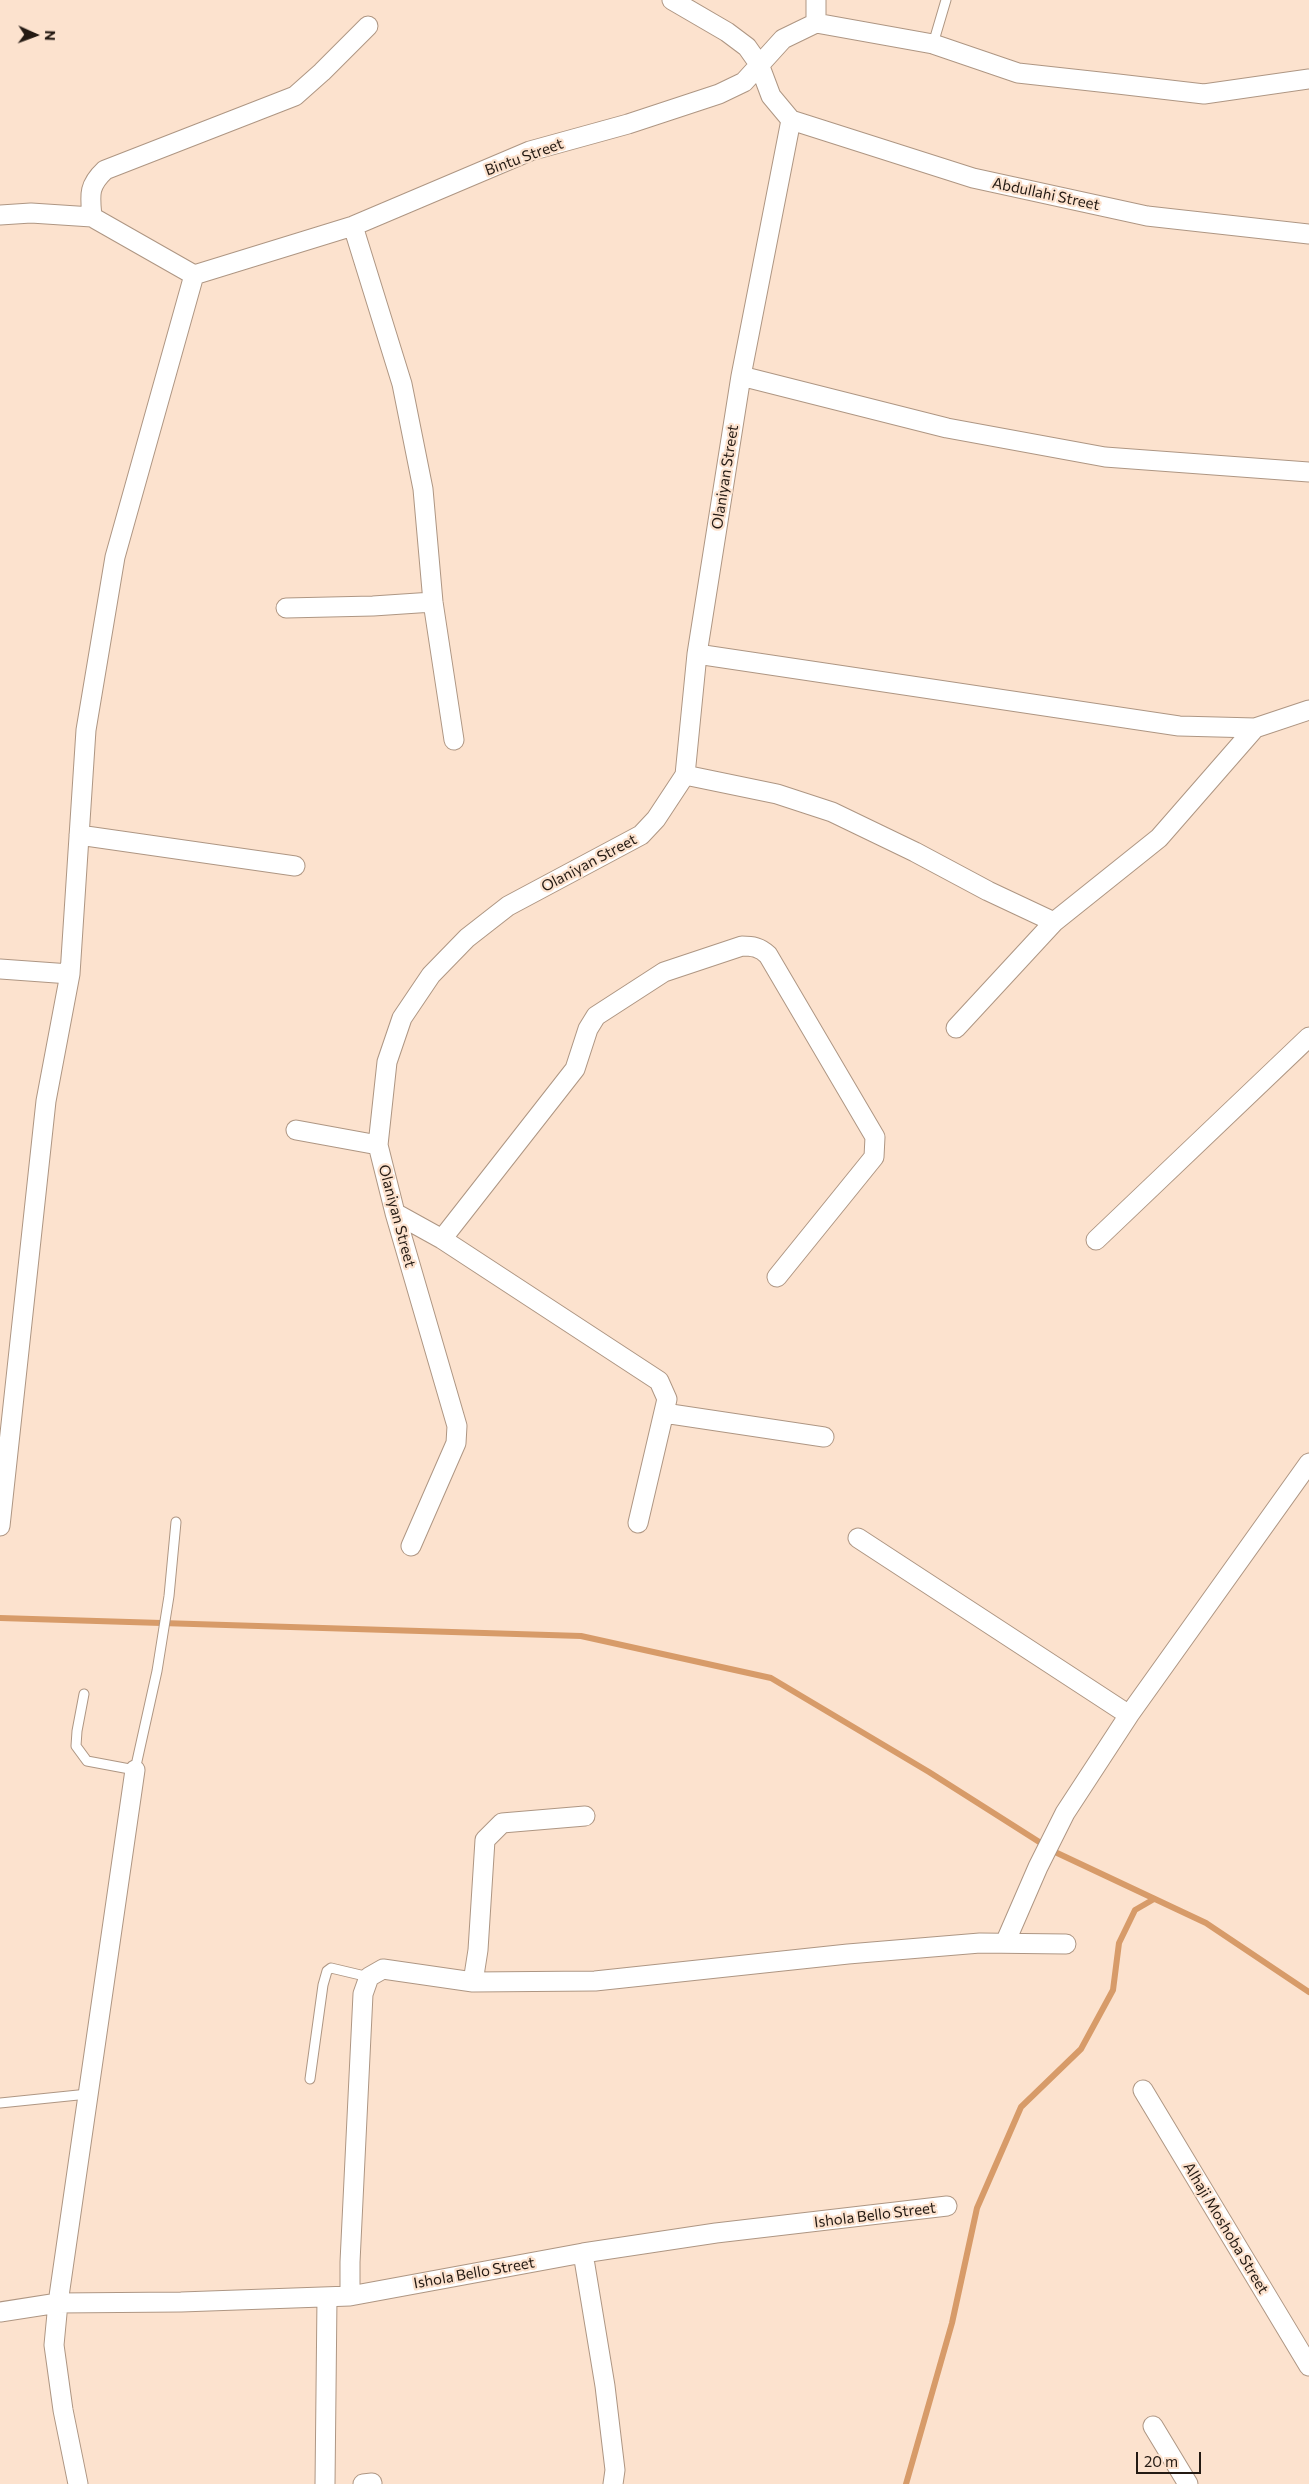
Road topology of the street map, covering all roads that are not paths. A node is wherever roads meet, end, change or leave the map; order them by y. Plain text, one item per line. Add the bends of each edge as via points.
1 (672, 0) edge
2 (816, 0) edge
3 (946, 0) edge
4 (816, 24) junction
5 (368, 26) dead end
6 (933, 44) junction
7 (759, 64) junction
8 (1309, 79) edge
9 (791, 120) junction
10 (0, 215) edge
11 (92, 217) junction
12 (353, 226) junction
13 (1309, 234) edge
14 (194, 275) junction
15 (741, 376) junction
16 (1309, 472) edge
17 (433, 602) junction
18 (286, 608) dead end
19 (697, 654) junction
20 (1309, 710) edge
21 (1255, 728) junction
22 (454, 740) dead end
23 (686, 775) junction
24 (79, 835) junction
25 (294, 866) dead end
26 (1054, 922) junction
27 (0, 969) edge
28 (70, 974) junction
29 (956, 1028) dead end
30 (1309, 1037) edge
31 (296, 1130) dead end
32 (378, 1145) junction
33 (395, 1213) junction
34 (442, 1238) junction
35 (1096, 1240) dead end
36 (777, 1277) dead end
37 (664, 1413) junction
38 (824, 1437) dead end
39 (1309, 1463) edge
40 (176, 1522) dead end
41 (638, 1523) dead end
42 (0, 1526) edge
43 (858, 1538) dead end
44 (411, 1546) dead end
45 (84, 1694) dead end
46 (1129, 1715) junction
47 (135, 1770) junction
48 (585, 1816) dead end
49 (1005, 1943) junction
50 (1066, 1944) dead end
51 (369, 1978) junction
52 (473, 1982) junction
53 (310, 2079) dead end
54 (1143, 2090) dead end
55 (88, 2094) junction
56 (0, 2104) edge
57 (947, 2206) dead end
58 (583, 2253) junction
59 (350, 2296) junction
60 (327, 2298) junction
61 (58, 2303) junction
62 (0, 2312) edge
63 (1309, 2366) edge
64 (1153, 2426) dead end
65 (78, 2484) edge
66 (324, 2484) edge
67 (614, 2484) edge
68 (1188, 2484) edge

1 - 7 street via 727,32 747,47
2 - 4 street
3 - 6 lane
4 - 6 street
4 - 7 street, Bintu Street via 783,39
5 - 11 street via 295,96 106,170 96,179 90,192
6 - 8 street via 1018,73 1204,94
7 - 9 street via 770,96
7 - 12 street, Bintu Street via 744,82 719,94 530,151
9 - 13 street, Abdullahi Street via 982,180 1147,216
9 - 15 street, Olaniyan Street
10 - 11 street via 31,213
11 - 14 street
12 - 14 street, Bintu Street
12 - 17 street via 402,384 423,489
14 - 24 street via 115,557 86,730
15 - 16 street via 947,428 1105,457
15 - 19 street, Olaniyan Street
17 - 18 street
17 - 22 street
19 - 21 street via 1178,726
19 - 23 street, Olaniyan Street
20 - 21 street
21 - 26 street via 1160,838
23 - 26 street via 777,794 832,812
23 - 32 street, Olaniyan Street via 642,835 508,906 467,938 431,975 402,1018 387,1062
24 - 25 street
24 - 28 street
26 - 29 street
27 - 28 street
28 - 42 street via 46,1100
30 - 35 street
31 - 32 street
32 - 33 street, Olaniyan Street
33 - 34 street
33 - 44 street, Olaniyan Street via 457,1426 456,1443
34 - 36 street via 575,1069 588,1029 596,1016 664,972 742,946 751,946 768,955 876,1143 874,1156
34 - 37 street via 659,1382 666,1399
37 - 38 street
37 - 41 street
39 - 46 street
40 - 47 lane via 157,1671
43 - 46 street
45 - 47 lane via 76,1746 87,1761
46 - 49 street via 1065,1813
47 - 55 street
48 - 52 street via 502,1823 485,1840
49 - 50 street
49 - 52 street via 848,1954 595,1981
51 - 52 street via 383,1969
51 - 53 lane via 338,1968 327,1971
51 - 59 street via 363,2004
54 - 63 street, Alhaji Moshoba Street
55 - 56 lane
55 - 61 street
57 - 58 street, Ishola Bello Street via 716,2233
58 - 59 street, Ishola Bello Street
58 - 67 street via 605,2386
59 - 60 street, Ishola Bello Street
60 - 61 street, Ishola Bello Street
60 - 66 street
61 - 62 street, Ishola Bello Street
61 - 65 street via 54,2345
64 - 68 street

